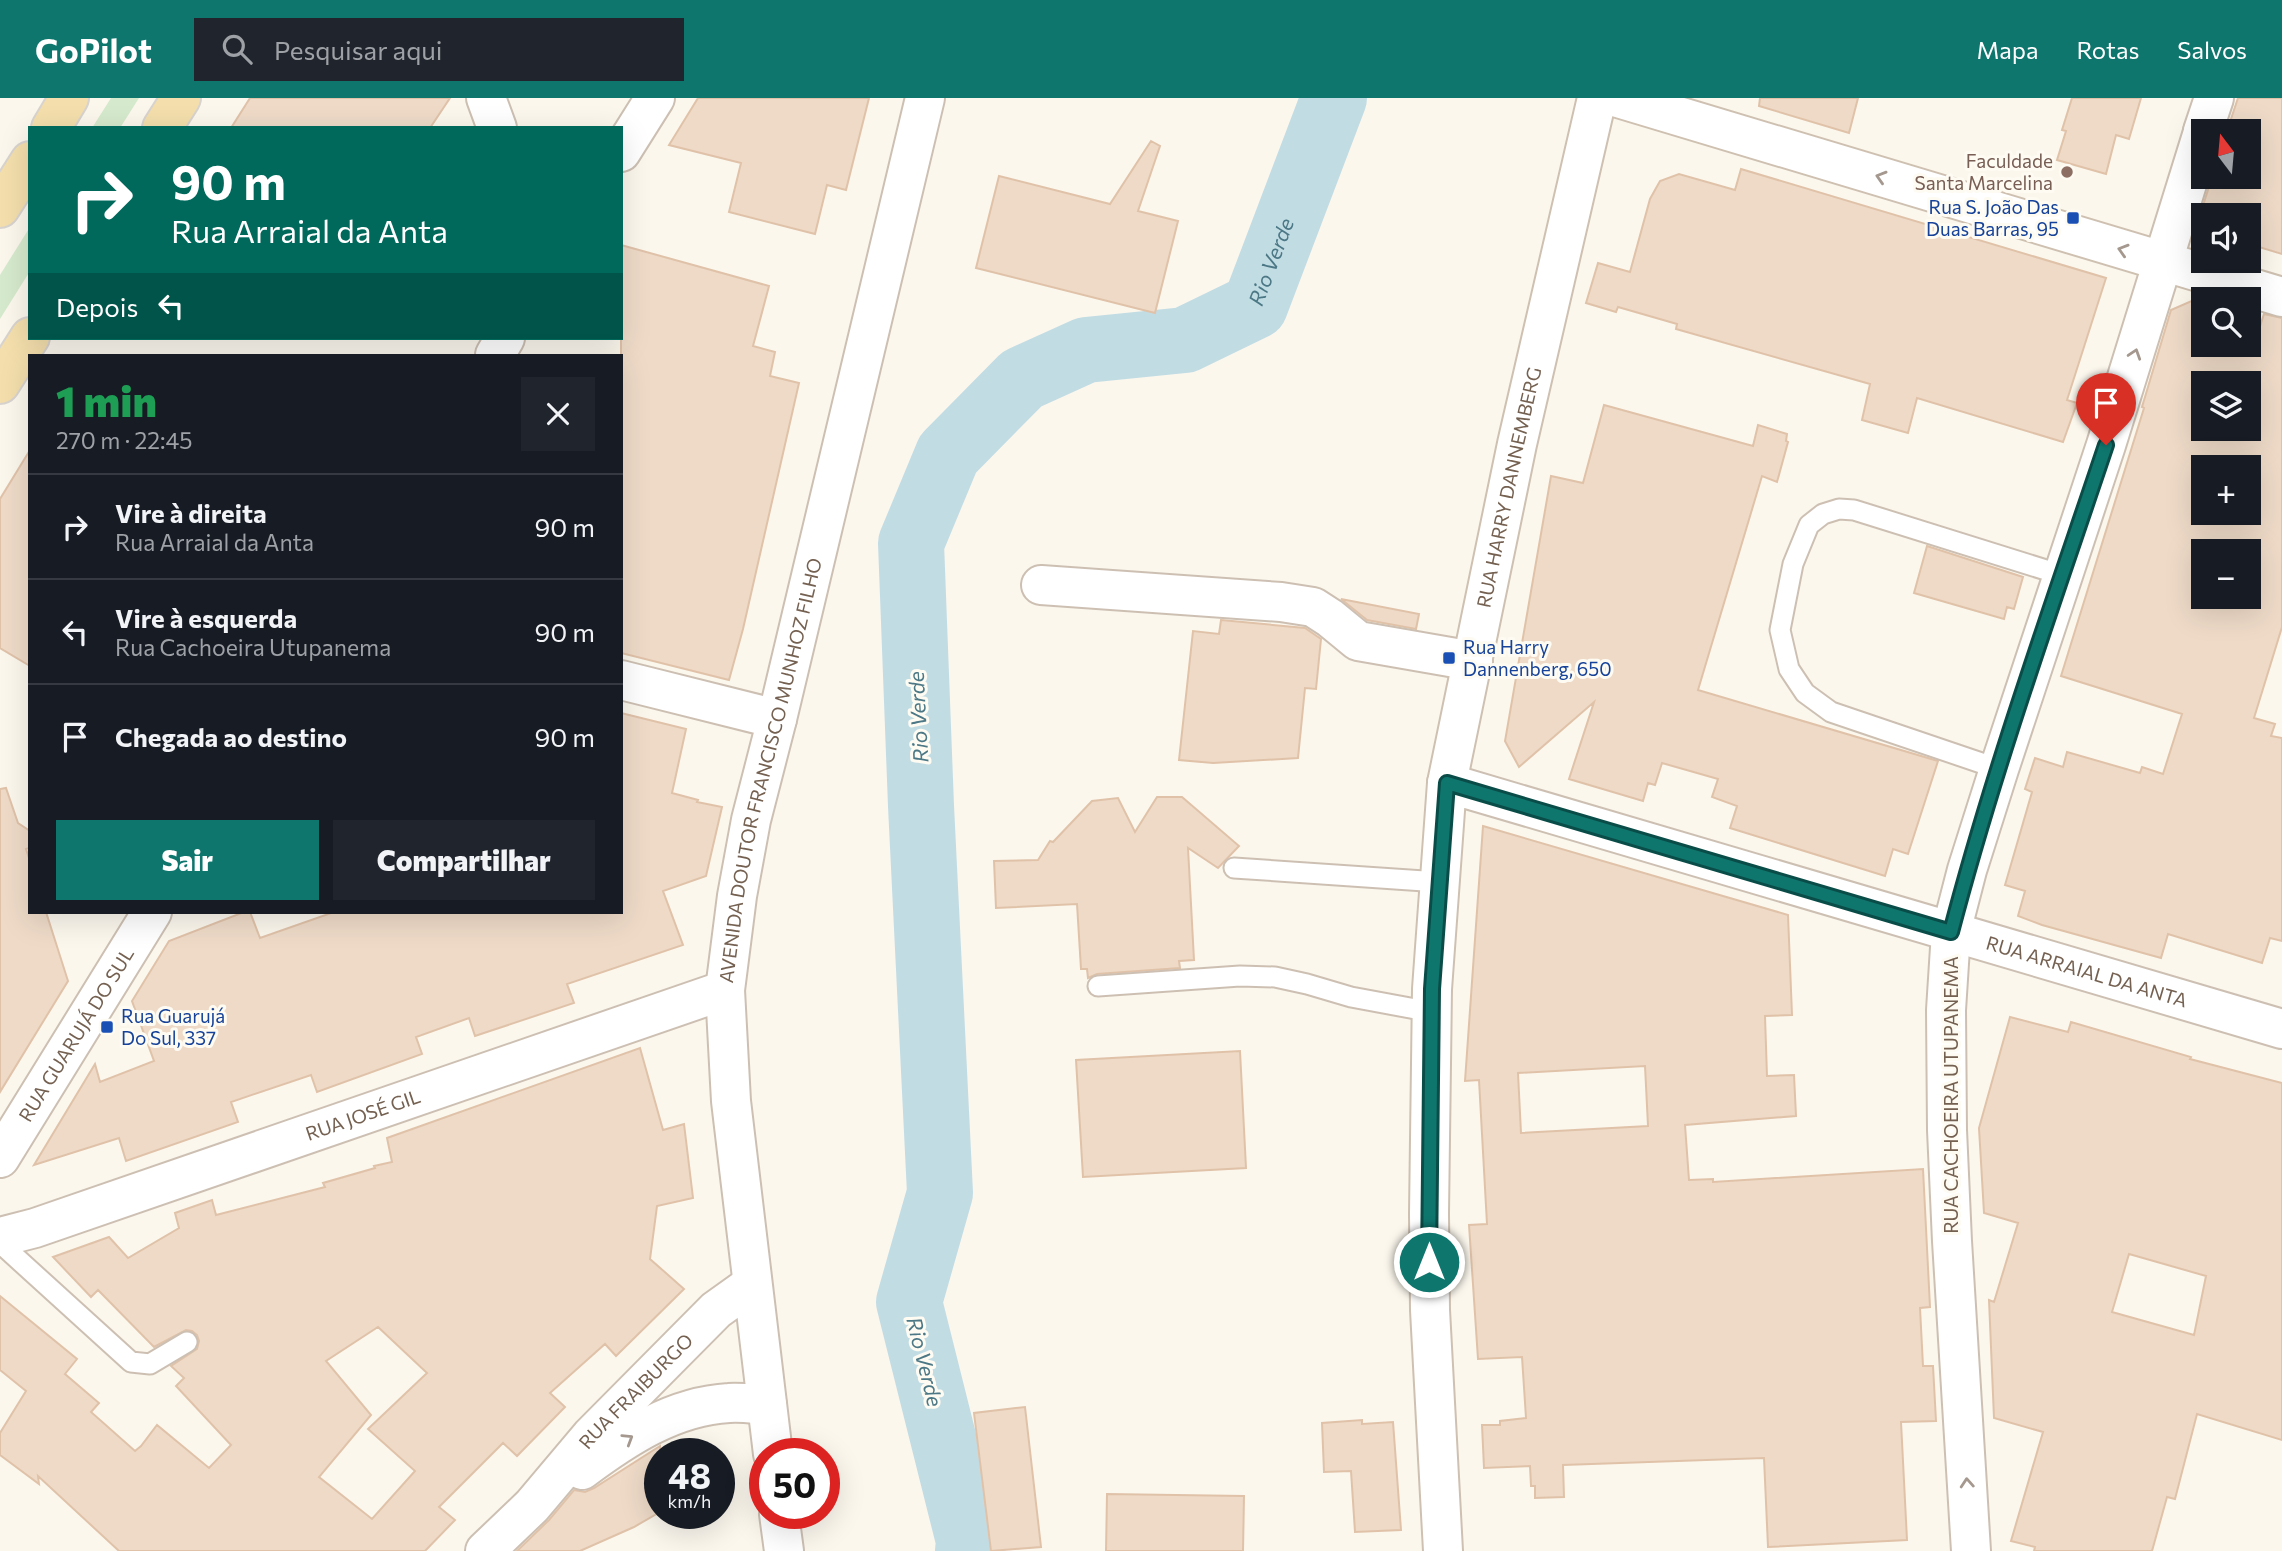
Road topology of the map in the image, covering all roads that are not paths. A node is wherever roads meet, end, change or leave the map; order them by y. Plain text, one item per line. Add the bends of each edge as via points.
1 (69, 98) edge
2 (181, 98) edge
3 (486, 98) edge
4 (655, 98) edge
5 (925, 98) edge
6 (1597, 98) edge
7 (1618, 98) edge
8 (2214, 98) edge
9 (2207, 119) edge
10 (52, 126) edge
11 (163, 126) edge
12 (495, 126) edge
13 (623, 149) edge
14 (28, 164) edge
15 (2191, 172) edge
16 (0, 208) edge
17 (2164, 262) junction
18 (2282, 298) edge
19 (28, 340) edge
20 (0, 384) edge
21 (2062, 575) junction
22 (1041, 585) dead end
23 (1473, 661) junction
24 (623, 680) edge
25 (777, 719) junction
26 (1999, 769) junction
27 (1447, 783) junction
28 (1234, 868) dead end
29 (1439, 882) junction
30 (151, 914) edge
31 (1951, 932) junction
32 (1098, 986) dead end
33 (725, 990) junction
34 (1432, 1012) junction
35 (2282, 1029) edge
36 (0, 1158) edge
37 (0, 1240) edge
38 (751, 1285) junction
39 (187, 1342) dead end
40 (767, 1405) junction
41 (770, 1438) edge
42 (532, 1506) junction
43 (781, 1529) edge
44 (485, 1551) edge
45 (784, 1551) edge
46 (1443, 1551) edge
47 (1971, 1551) edge

1 - 10 main road
2 - 11 main road
3 - 12 street
4 - 13 street
5 - 25 street, AVENIDA DOUTOR FRANCISCO MUNHOZ FILHO
6 - 23 street, RUA HARRY DANNEMBERG via 1517,444
17 -> 7 street
8 - 9 street, RUA CACHOEIRA UTUPANEMA
14 - 16 main road
15 - 17 street, RUA CACHOEIRA UTUPANEMA
17 - 18 street
21 -> 17 street, RUA CACHOEIRA UTUPANEMA
19 - 20 main road
21 - 26 street, RUA CACHOEIRA UTUPANEMA
21 - 26 lane via 1839,509 1809,525 1793,564 1780,630 1789,669 1805,693 1830,712
22 - 23 street via 1313,607 1358,641
23 - 27 street, RUA HARRY DANNEMBERG
24 - 25 street
25 - 33 street, AVENIDA DOUTOR FRANCISCO MUNHOZ FILHO via 751,820
26 - 31 street, RUA CACHOEIRA UTUPANEMA
27 - 29 street, RUA HARRY DANNEMBERG
27 - 31 street, RUA ARRAIAL DA ANTA
28 - 29 lane
29 - 34 street, RUA HARRY DANNEMBERG
30 - 36 street, RUA GUARUJÁ DO SUL
31 - 35 street, RUA ARRAIAL DA ANTA
47 -> 31 street, RUA CACHOEIRA UTUPANEMA via 1947,1130
32 - 34 lane via 1240,976 1275,978
33 - 37 street, RUA JOSÉ GIL
33 - 38 street, AVENIDA DOUTOR FRANCISCO MUNHOZ FILHO via 731,1101
34 - 46 street, RUA HARRY DANNEMBERG via 1430,1310
37 - 39 lane via 131,1362 150,1364
38 - 40 street, AVENIDA DOUTOR FRANCISCO MUNHOZ FILHO
38 - 42 street, RUA FRAIBURGO via 716,1310 591,1436
40 - 41 street, AVENIDA DOUTOR FRANCISCO MUNHOZ FILHO
42 -> 40 street, RUA FRAIBURGO via 647,1426 728,1403
42 - 44 street, RUA FRAIBURGO
43 - 45 street

